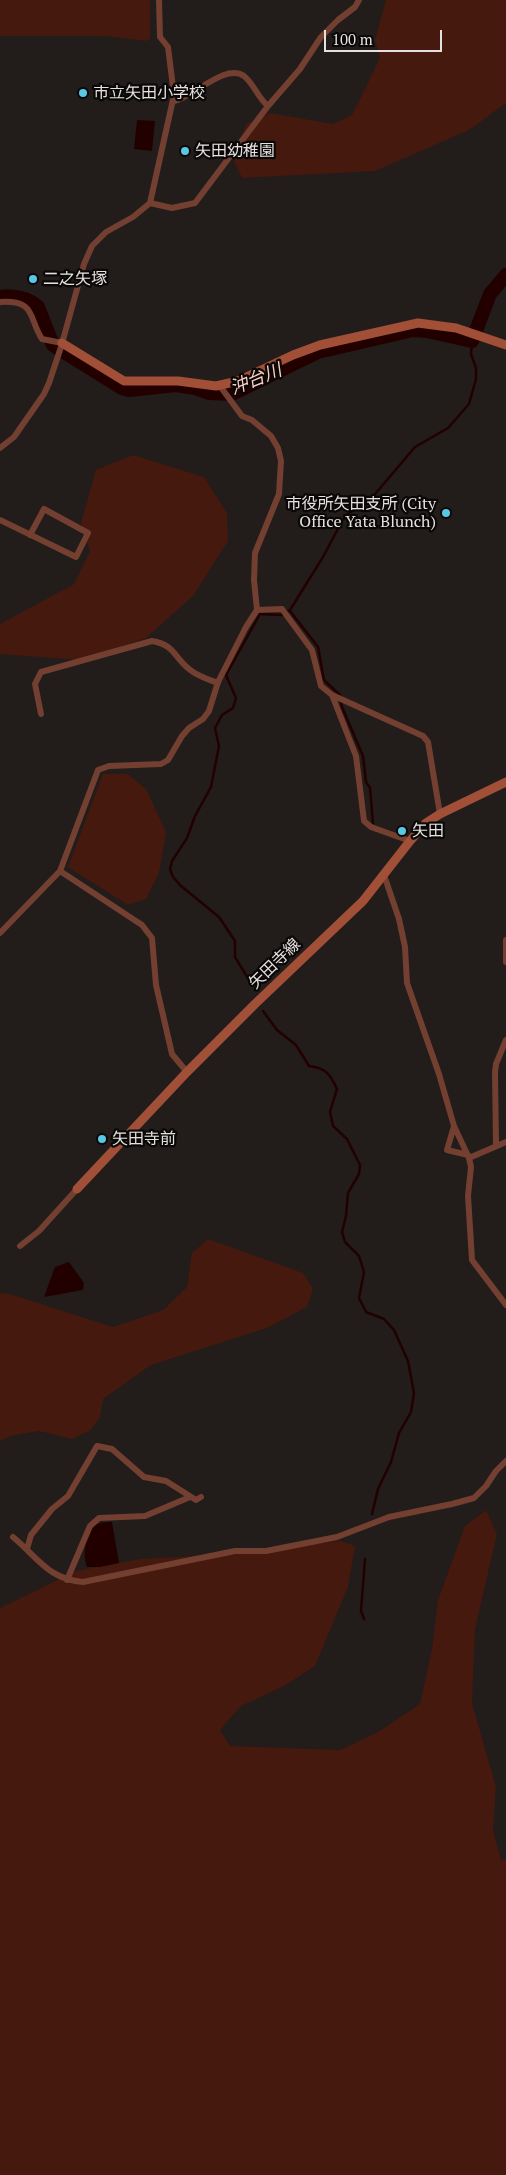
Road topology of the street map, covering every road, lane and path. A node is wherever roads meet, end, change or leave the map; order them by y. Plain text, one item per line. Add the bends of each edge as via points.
1 (159, 0) edge
2 (359, 0) edge
3 (174, 101) junction
4 (268, 106) junction
5 (150, 203) junction
6 (1, 299) edge
7 (57, 345) junction
8 (506, 345) edge
9 (220, 386) junction
10 (0, 448) edge
11 (0, 520) edge
12 (30, 535) junction
13 (257, 610) junction
14 (218, 683) junction
15 (337, 698) junction
16 (41, 714) dead end
17 (506, 782) edge
18 (440, 814) junction
19 (410, 841) junction
20 (60, 871) junction
21 (384, 875) junction
22 (0, 933) edge
23 (506, 940) edge
24 (506, 962) edge
25 (506, 1040) edge
26 (187, 1072) junction
27 (454, 1126) junction
28 (506, 1142) edge
29 (496, 1145) junction
30 (469, 1156) junction
31 (78, 1189) joint
32 (20, 1246) dead end
33 (506, 1305) edge
34 (506, 1461) edge
35 (190, 1497) junction
36 (201, 1497) dead end
37 (13, 1537) dead end
38 (26, 1550) junction
39 (67, 1580) junction

1 - 3 street via 160,37 168,47
2 - 4 street via 321,37 300,69
3 - 4 street via 183,99 222,75 233,73 248,80 260,100
3 - 5 street
4 - 5 street via 195,203 172,208
5 - 7 street via 106,232 92,246
6 - 7 street via 28,309 42,339
7 - 9 main road via 124,381 178,381
7 - 10 street via 44,394 14,437
8 - 9 main road via 444,325 418,323 309,348
9 - 13 street via 242,416 271,436 280,460 279,494 255,553
11 - 12 street
12 - 12 street via 76,557 88,533 44,509
13 - 14 street
13 - 15 street via 282,609 286,613 312,650 321,686
14 - 16 street via 198,676 164,643 152,641 41,672 35,684
14 - 20 street via 204,719 188,728 168,760 161,764 110,766 98,770
15 - 18 street via 423,736 428,742
15 - 19 street via 356,756 364,821 371,827
17 - 18 main road, 矢田寺線
18 - 19 main road, 矢田寺線 via 426,823
19 - 21 main road, 矢田寺線
20 - 22 street
20 - 26 street via 142,925 152,938 156,985 172,1054
21 - 26 main road, 矢田寺線 via 348,916
21 - 27 street via 402,933 407,983
23 - 24 street
25 - 29 street via 495,1072
26 - 31 main road, 矢田寺線
27 - 30 street
27 - 30 street via 447,1150
28 - 29 street
29 - 30 street
30 - 33 street via 472,1260
31 - 32 street via 39,1231
34 - 39 street via 474,1498 389,1517 337,1537 266,1551 235,1551 83,1582
35 - 36 street via 196,1500
35 - 38 street via 166,1481 144,1477 112,1449 97,1446 68,1496 52,1509 31,1535
35 - 39 street via 145,1516 99,1518 90,1526
37 - 38 street
38 - 39 street via 57,1576

